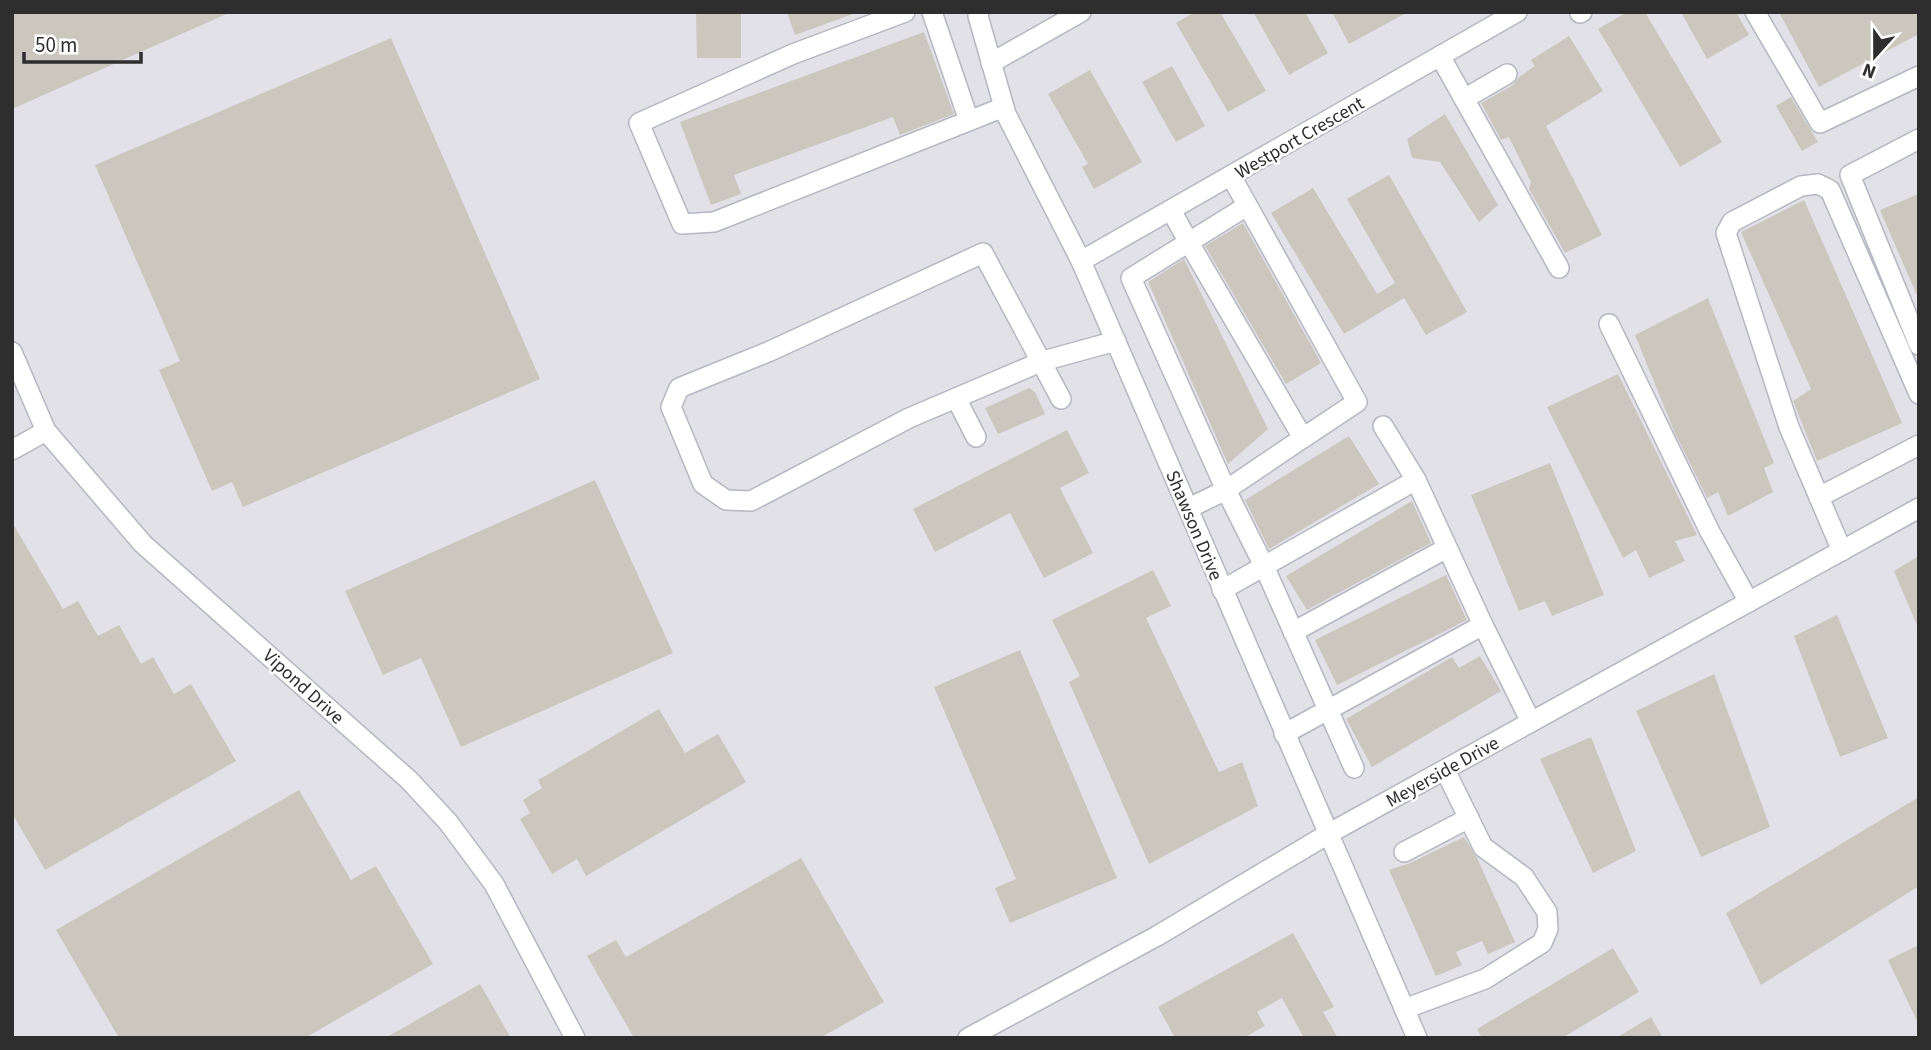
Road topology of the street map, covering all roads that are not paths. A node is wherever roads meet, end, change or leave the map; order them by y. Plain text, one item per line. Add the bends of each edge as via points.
1 (905, 12) edge
2 (932, 12) edge
3 (979, 12) edge
4 (1081, 12) edge
5 (1517, 12) edge
6 (1755, 12) edge
7 (1440, 56) junction
8 (992, 63) junction
9 (1507, 74) dead end
10 (1919, 76) edge
11 (1464, 99) junction
12 (1004, 107) junction
13 (970, 121) junction
14 (1919, 139) edge
15 (1231, 176) junction
16 (1247, 206) junction
17 (1171, 210) junction
18 (1188, 241) junction
19 (1081, 261) junction
20 (1559, 268) dead end
21 (1609, 324) dead end
22 (1116, 341) junction
23 (1919, 345) edge
24 (12, 352) edge
25 (1042, 361) junction
26 (1919, 394) edge
27 (956, 398) junction
28 (1061, 399) dead end
29 (1383, 426) dead end
30 (46, 430) junction
31 (976, 438) dead end
32 (1303, 438) junction
33 (1919, 445) edge
34 (12, 450) edge
35 (1416, 480) junction
36 (1226, 490) junction
37 (1818, 496) junction
38 (1189, 508) junction
39 (1919, 509) edge
40 (1447, 548) junction
41 (1842, 551) junction
42 (1264, 566) junction
43 (1222, 590) junction
44 (1749, 602) junction
45 (1483, 625) junction
46 (1293, 632) junction
47 (1326, 710) junction
48 (1531, 722) junction
49 (1284, 734) junction
50 (1354, 768) dead end
51 (1445, 770) junction
52 (1469, 818) junction
53 (1328, 834) junction
54 (1404, 852) dead end
55 (1404, 1009) junction
56 (575, 1038) edge
57 (968, 1038) edge
58 (1417, 1038) edge

1 - 13 street via 793,54 639,123 682,224 714,222
2 - 13 street
3 - 8 street, Shawson Drive
4 - 8 street
5 - 7 street, Westport Crescent
6 - 10 street via 1820,123
7 - 11 street
7 - 15 street, Westport Crescent
8 - 12 street, Shawson Drive
9 - 11 street
11 - 20 street
12 - 13 street
12 - 19 street, Shawson Drive
14 - 23 street via 1850,175
15 - 16 street
15 - 17 street, Westport Crescent
16 - 18 street
16 - 32 street via 1357,402
17 - 18 street
17 - 19 street, Westport Crescent
18 - 32 street
18 - 36 street via 1130,278
19 - 22 street, Shawson Drive
21 - 44 street
22 - 25 street
22 - 38 street, Shawson Drive
24 - 30 street, Vipond Drive
25 - 27 street
25 - 27 street via 983,253 679,388 671,407 703,484 726,500 751,500
25 - 28 street
26 - 37 street via 1830,190 1818,184 1801,187 1732,222 1726,233 1789,427
27 - 31 street
29 - 35 street
30 - 34 street
30 - 56 street, Vipond Drive via 143,544 409,780 448,822 494,884
32 - 36 street
33 - 37 street
35 - 40 street
35 - 42 street
36 - 38 street
36 - 42 street
37 - 41 street
38 - 43 street, Shawson Drive
39 - 41 street, Meyerside Drive
40 - 45 street
40 - 46 street
41 - 44 street, Meyerside Drive
42 - 43 street
42 - 46 street
43 - 49 street, Shawson Drive
44 - 48 street, Meyerside Drive
45 - 47 street
45 - 48 street
46 - 47 street
47 - 49 street
47 - 50 street
48 - 51 street, Meyerside Drive
49 - 53 street, Shawson Drive
51 - 52 street
51 - 53 street, Meyerside Drive
52 - 54 street
52 - 55 street via 1483,847 1524,877 1547,912 1548,929 1542,943 1485,979
53 - 55 street, Shawson Drive
53 - 57 street, Meyerside Drive via 1185,920
55 - 58 street, Shawson Drive

